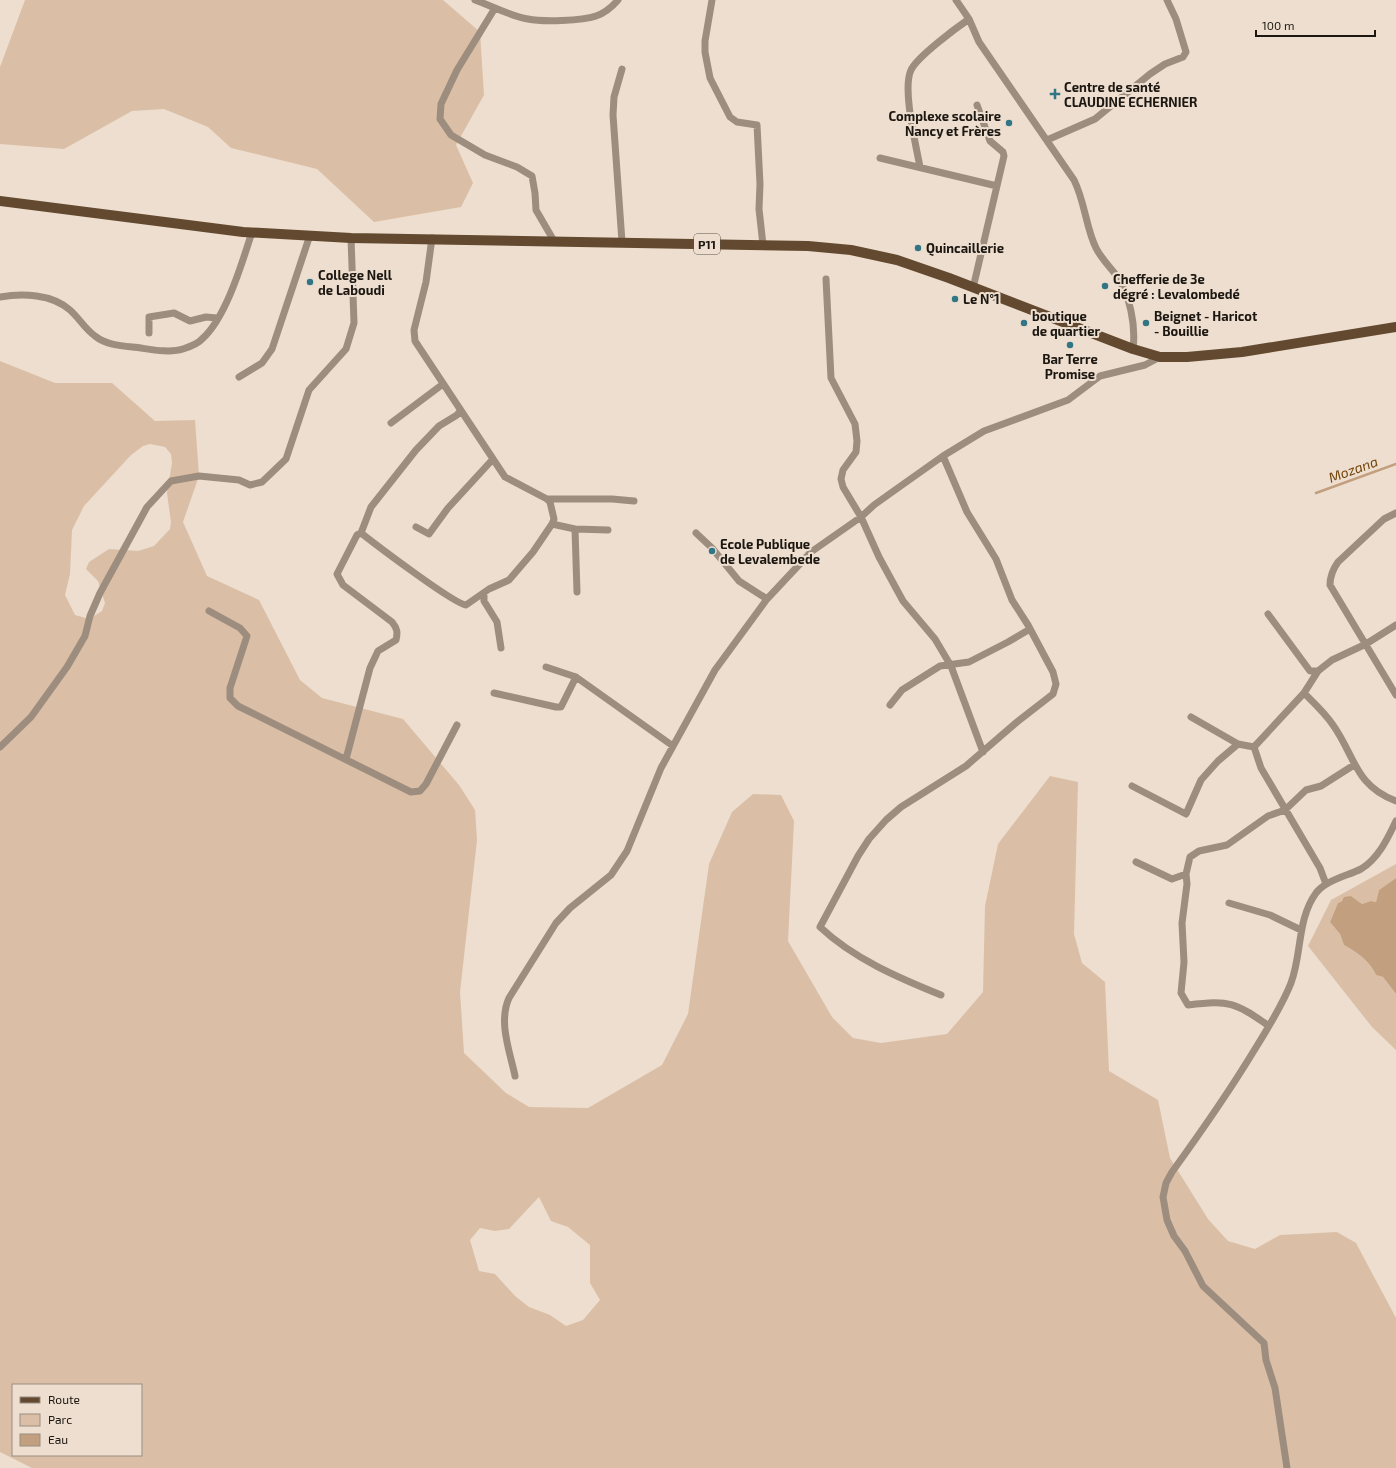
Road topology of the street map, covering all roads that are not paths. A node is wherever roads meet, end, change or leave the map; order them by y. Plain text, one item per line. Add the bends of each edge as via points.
1 (475, 0) edge
2 (618, 0) edge
3 (712, 0) edge
4 (956, 0) edge
5 (1167, 0) edge
6 (495, 8) junction
7 (969, 19) junction
8 (622, 69) dead end
9 (977, 105) dead end
10 (1048, 140) junction
11 (880, 158) dead end
12 (920, 167) junction
13 (997, 186) junction
14 (0, 201) edge
15 (252, 232) junction
16 (310, 236) junction
17 (351, 238) junction
18 (432, 238) junction
19 (554, 240) junction
20 (622, 242) junction
21 (763, 245) junction
22 (826, 279) dead end
23 (973, 288) junction
24 (0, 297) edge
25 (217, 318) junction
26 (1396, 327) edge
27 (149, 333) dead end
28 (1133, 349) junction
29 (1160, 357) junction
30 (238, 377) dead end
31 (443, 384) junction
32 (460, 410) junction
33 (391, 423) dead end
34 (943, 456) junction
35 (493, 459) junction
36 (547, 499) junction
37 (634, 501) dead end
38 (1396, 513) edge
39 (861, 517) junction
40 (552, 524) junction
41 (416, 527) dead end
42 (575, 529) junction
43 (608, 530) dead end
44 (361, 533) junction
45 (696, 533) dead end
46 (577, 592) dead end
47 (484, 593) junction
48 (767, 599) junction
49 (209, 611) dead end
50 (1268, 614) dead end
51 (1396, 625) edge
52 (1030, 628) junction
53 (1366, 644) junction
54 (501, 648) dead end
55 (950, 664) junction
56 (546, 667) dead end
57 (1318, 671) junction
58 (576, 676) junction
59 (494, 693) dead end
60 (1304, 693) junction
61 (1396, 695) edge
62 (890, 705) dead end
63 (1191, 717) dead end
64 (457, 725) dead end
65 (1238, 744) junction
66 (673, 746) junction
67 (0, 747) edge
68 (1254, 747) junction
69 (983, 752) junction
70 (346, 759) junction
71 (1354, 765) junction
72 (1132, 786) dead end
73 (1396, 801) edge
74 (1285, 810) junction
75 (1396, 821) edge
76 (1136, 862) dead end
77 (1186, 874) junction
78 (1326, 884) junction
79 (1229, 903) dead end
80 (1301, 930) junction
81 (942, 995) dead end
82 (1269, 1026) junction
83 (516, 1076) dead end
84 (1287, 1468) edge

1 - 6 street
2 - 6 street via 595,17 580,19 528,19
3 - 21 street via 705,41 710,78 730,117 737,122 757,125 759,209
4 - 7 street
5 - 10 street via 1185,44 1186,52 1183,57 1165,64 1150,74 1095,119
6 - 19 street via 457,70 441,104 440,119 451,136 485,156 517,167 532,176 536,210
7 - 10 street via 980,42
7 - 12 street via 917,61 909,76 911,115
8 - 20 street via 614,97 613,115
9 - 13 street via 990,141 1003,152
10 - 28 street via 1078,189 1095,247 1121,284 1132,316 1135,333
11 - 12 street
12 - 13 street
13 - 23 street
14 - 15 main road, P11
15 - 16 main road, P11
15 - 25 street via 244,259
16 - 17 main road, P11
16 - 30 street via 272,349 262,363
17 - 18 main road, P11
17 - 67 street via 354,323 351,335 346,349 309,390 286,459 262,482 250,485 239,480 199,476 171,481 147,507 100,593 85,636 67,667 31,717
18 - 19 main road, P11
18 - 31 street via 426,282 414,336
19 - 20 main road, P11
20 - 21 main road, P11
21 - 23 main road, P11 via 851,250 896,260
22 - 39 street via 831,378 855,424 857,441 856,452 843,470 841,479
23 - 28 main road, P11
24 - 25 street via 27,295 51,299 70,310 95,336 104,341 115,345 155,350 182,349 202,340
25 - 27 street via 206,317 190,321 174,313 164,314 149,318
26 - 29 main road, P11 via 1242,352
28 - 29 main road, P11
29 - 34 street via 1145,365 1100,376 1068,400 984,432
31 - 32 street
31 - 33 street
32 - 35 street
32 - 44 street via 457,415 439,426 416,450 371,507
34 - 39 street
34 - 52 street via 967,512 996,559 1012,600
35 - 36 street via 505,477
35 - 41 street via 448,508 429,534
36 - 37 street
36 - 40 street via 552,508
38 - 53 street via 1384,519 1338,562 1330,579 1330,584
39 - 48 street via 811,552
39 - 55 street via 903,601 935,639
40 - 42 street
40 - 47 street via 509,580
42 - 43 street
42 - 46 street
44 - 47 street via 462,605 470,604
44 - 70 street via 357,535 337,574 343,585 392,622 397,635 396,640 378,651 370,668
45 - 48 street via 712,548 739,582
47 - 54 street via 484,601 497,622
48 - 66 street via 724,655
49 - 70 street via 240,628 247,636 230,688 230,698 238,706
50 - 57 street via 1288,638 1306,667 1310,671
51 - 53 street
52 - 55 street via 969,662
52 - 69 street via 1053,672 1055,689 1053,694
53 - 57 street via 1332,660
53 - 61 street
55 - 62 street via 940,666 912,682
55 - 69 street
56 - 58 street
57 - 60 street
58 - 59 street via 561,706
58 - 66 street
60 - 68 street
60 - 71 street via 1332,723 1346,744
63 - 65 street
64 - 70 street via 420,791 410,792
65 - 68 street
65 - 72 street via 1201,780 1186,814
66 - 83 street via 661,768 627,851 611,875 570,908 556,923 504,1008 504,1020
68 - 74 street via 1261,768
69 - 81 street via 966,766 901,807 882,825 858,856 820,927 833,939 877,968
71 - 73 street via 1365,781 1387,798
71 - 74 street via 1321,786 1306,790
74 - 77 street via 1268,816 1227,845 1199,851 1190,857
74 - 78 street via 1320,868
75 - 78 street via 1371,862
76 - 77 street via 1172,879
77 - 82 street via 1181,993 1188,1005 1224,1002 1251,1013
78 - 80 street via 1317,892 1308,908
79 - 80 street via 1270,915
80 - 82 street via 1299,952 1291,983
82 - 84 street via 1216,1110 1172,1172 1163,1197 1171,1231 1185,1251 1203,1286 1264,1343

